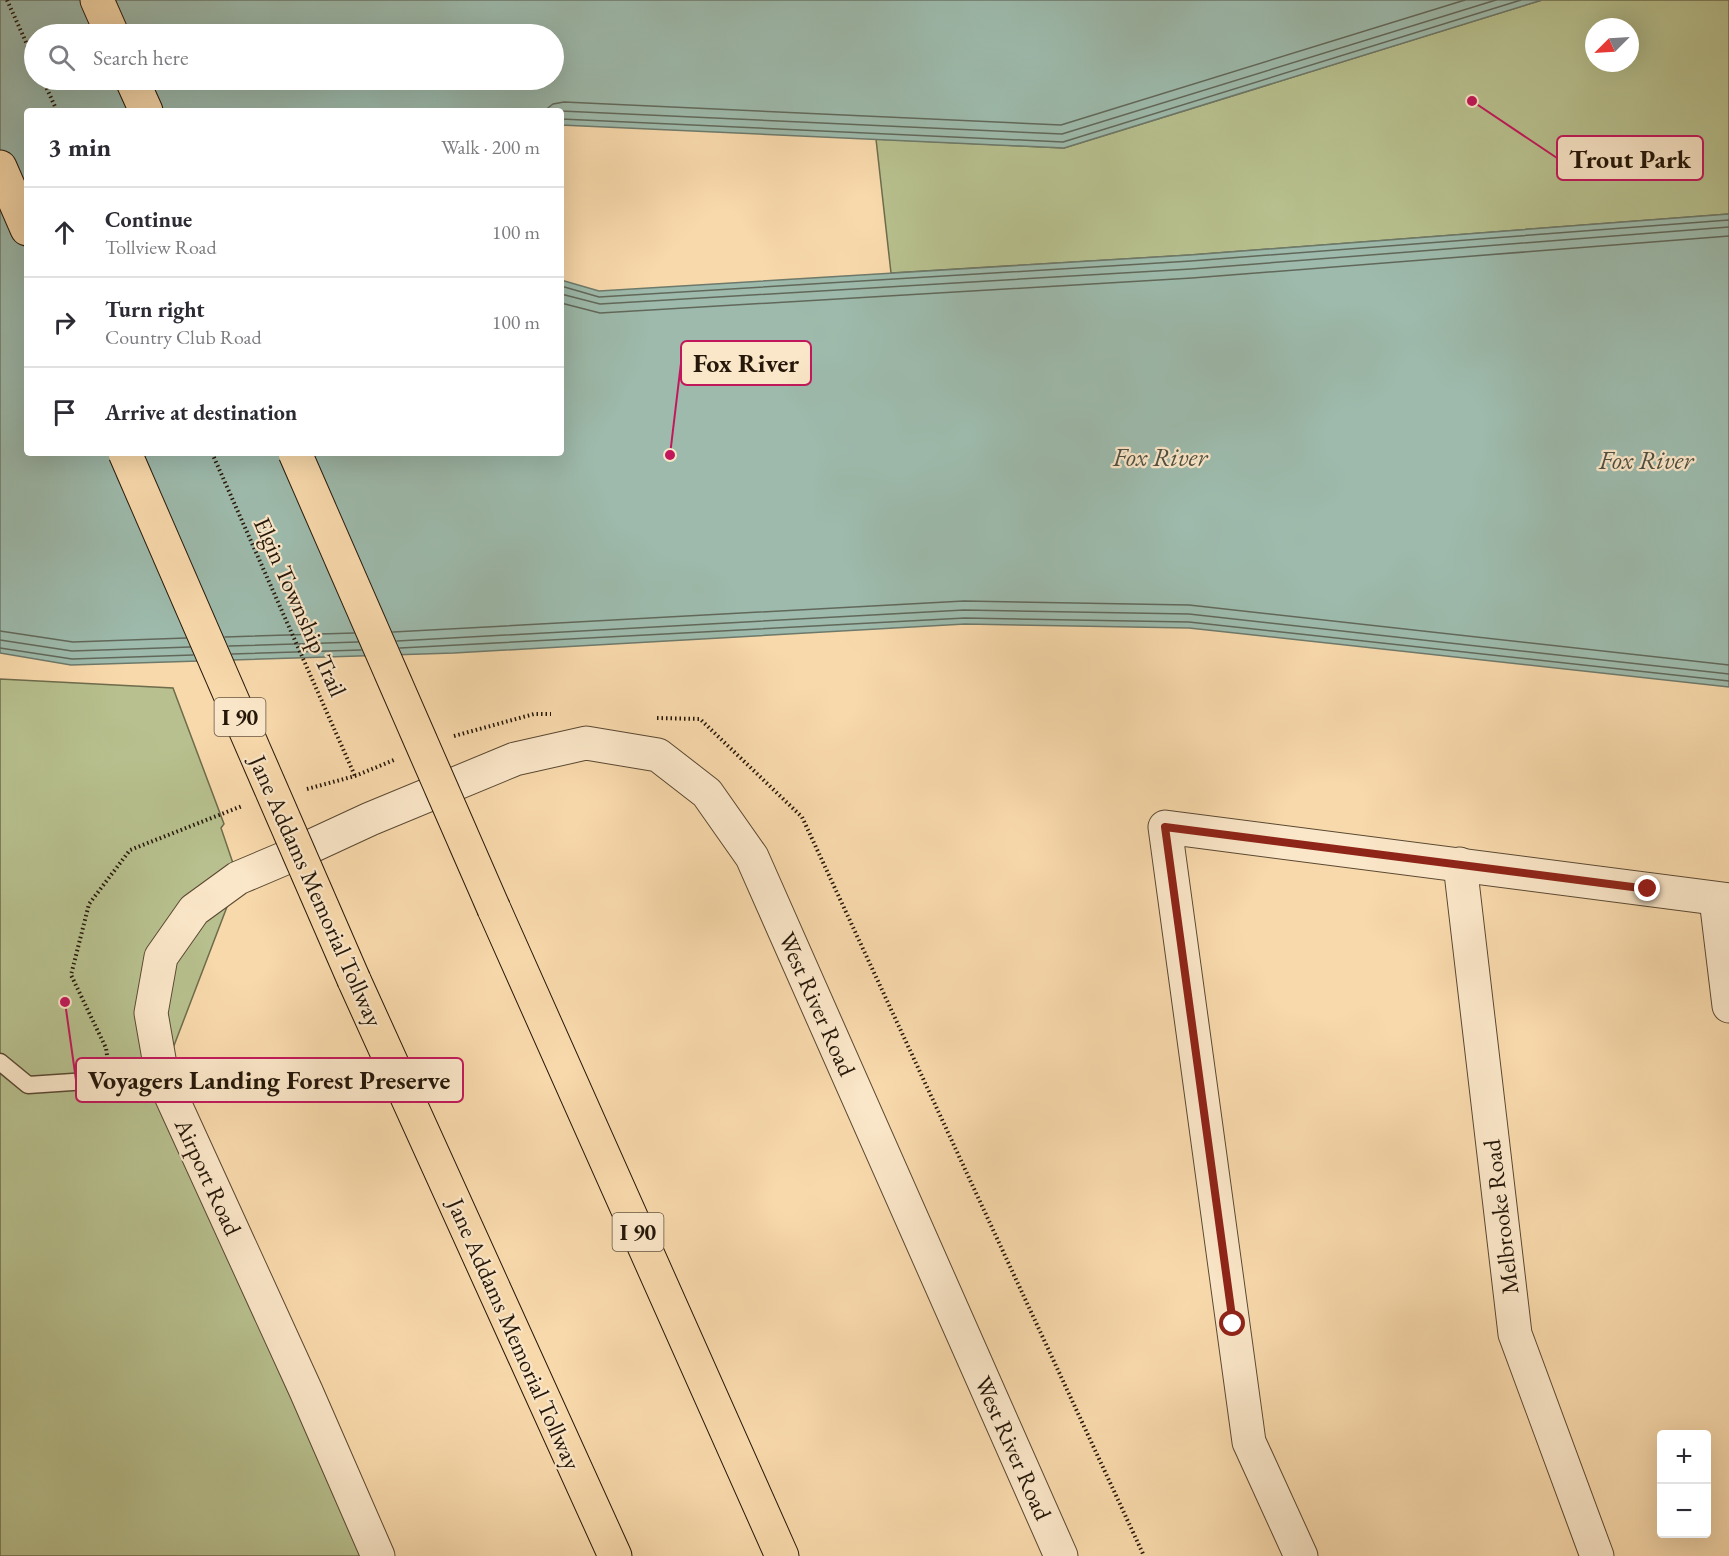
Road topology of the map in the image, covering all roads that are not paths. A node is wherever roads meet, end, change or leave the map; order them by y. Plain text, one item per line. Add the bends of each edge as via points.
1 (97, 0) edge
2 (108, 24) edge
3 (137, 90) edge
4 (145, 108) edge
5 (0, 167) edge
6 (24, 222) edge
7 (126, 456) edge
8 (296, 456) edge
9 (370, 819) joint
10 (1460, 864) junction
11 (1722, 900) edge
12 (1729, 1006) edge
13 (0, 1062) edge
14 (162, 1076) junction
15 (378, 1556) edge
16 (615, 1556) edge
17 (782, 1556) edge
18 (1061, 1556) edge
19 (1301, 1556) edge
20 (1597, 1556) edge

1 - 2 highway
3 - 4 highway
5 - 6 highway
7 - 16 highway, Jane Addams Memorial Tollway / I 90, bridge via 354,980
8 - 17 highway, I 90, bridge
9 - 14 street, Airport Road via 238,878 194,910 161,957 151,1012
9 - 18 street, West River Road via 515,759 586,743 658,755 707,793 752,857
10 - 11 street
10 - 19 street via 1165,827 1249,1442
10 - 20 street, Melbrooke Road via 1515,1334
11 - 12 street
13 - 14 lane via 28,1085
14 - 15 street, Airport Road

